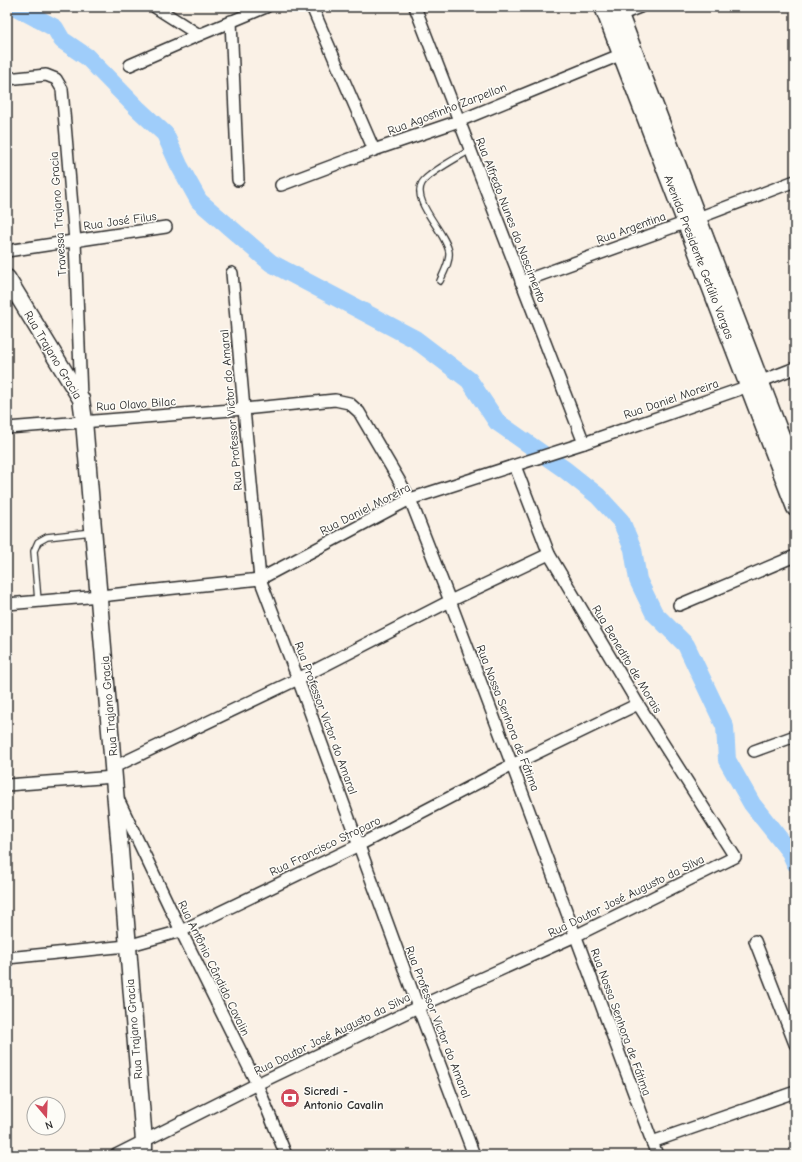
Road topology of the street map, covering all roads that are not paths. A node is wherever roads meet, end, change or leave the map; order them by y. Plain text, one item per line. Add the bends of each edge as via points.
1 (155, 7) edge
2 (266, 7) edge
3 (312, 7) edge
4 (415, 7) edge
5 (603, 7) edge
6 (640, 7) edge
7 (619, 11) edge
8 (231, 21) junction
9 (199, 35) junction
10 (627, 52) junction
11 (130, 65) dead end
12 (7, 79) edge
13 (459, 121) junction
14 (374, 150) junction
15 (470, 150) junction
16 (238, 180) dead end
17 (795, 181) edge
18 (281, 185) dead end
19 (692, 220) junction
20 (166, 227) dead end
21 (75, 241) junction
22 (7, 251) edge
23 (232, 273) dead end
24 (7, 278) edge
25 (440, 281) dead end
26 (521, 282) junction
27 (795, 368) edge
28 (755, 384) junction
29 (81, 400) junction
30 (244, 409) junction
31 (84, 421) junction
32 (7, 428) edge
33 (584, 443) junction
34 (515, 466) junction
35 (795, 472) edge
36 (410, 499) junction
37 (795, 508) edge
38 (94, 532) junction
39 (549, 554) junction
40 (795, 556) edge
41 (260, 579) junction
42 (100, 596) junction
43 (38, 601) junction
44 (450, 601) junction
45 (7, 604) edge
46 (678, 605) dead end
47 (298, 679) junction
48 (638, 704) junction
49 (795, 736) edge
50 (754, 751) dead end
51 (512, 765) junction
52 (114, 772) junction
53 (7, 785) edge
54 (116, 794) junction
55 (358, 845) junction
56 (735, 857) joint
57 (181, 931) junction
58 (575, 936) junction
59 (755, 940) dead end
60 (127, 946) junction
61 (7, 958) edge
62 (418, 1007) junction
63 (795, 1044) edge
64 (257, 1084) junction
65 (795, 1092) edge
66 (652, 1142) junction
67 (144, 1148) edge
68 (116, 1155) edge
69 (286, 1155) edge
70 (474, 1155) edge
71 (657, 1155) edge

1 - 9 street
2 - 8 street
3 - 14 street
4 - 13 street, Rua Alfredo Nunes do Nascimento
5 - 10 main road, Avenida Presidente Getúlio Vargas
6 - 7 street
7 - 10 main road, Avenida Presidente Getúlio Vargas
8 - 9 street
8 - 16 street
9 - 11 street
10 - 13 street, Rua Agostinho Zarpellon
10 - 19 main road, Avenida Presidente Getúlio Vargas
12 - 21 street, Travessa Trajano Gracia via 46,74 56,79 62,89
13 - 14 street, Rua Agostinho Zarpellon
13 - 15 street, Rua Alfredo Nunes do Nascimento
14 - 18 street, Rua Agostinho Zarpellon
15 - 25 lane via 429,176 420,191 421,202 446,242 449,252 448,264
15 - 26 street, Rua Alfredo Nunes do Nascimento
17 - 19 street, Rua Argentina
19 - 26 street, Rua Argentina
19 - 28 main road, Avenida Presidente Getúlio Vargas
20 - 21 street, Rua José Filus
21 - 22 street, Rua José Filus
21 - 29 street, Travessa Trajano Gracia
23 - 30 street, Rua Professor Victor do Amaral
24 - 29 main road, Rua Trajano Gracia
26 - 33 street, Rua Alfredo Nunes do Nascimento
27 - 28 street, Rua Daniel Moreira
28 - 33 street, Rua Daniel Moreira
28 - 35 main road, Avenida Presidente Getúlio Vargas
28 - 37 main road, Avenida Presidente Getúlio Vargas
29 - 31 main road, Rua Trajano Gracia
30 - 31 street, Rua Olavo Bilac
30 - 36 street, Rua Nossa Senhora de Fátima via 335,400 349,403 359,412
30 - 41 street, Rua Professor Victor do Amaral
31 - 32 street, Rua Olavo Bilac
31 - 38 main road, Rua Trajano Gracia
33 - 34 street, Rua Daniel Moreira
34 - 36 street, Rua Daniel Moreira
34 - 39 street, Rua Benedito de Morais
36 - 41 street, Rua Daniel Moreira
36 - 44 street, Rua Nossa Senhora de Fátima
38 - 42 main road, Rua Trajano Gracia
38 - 43 lane via 47,537 38,542 34,551
39 - 44 street
39 - 48 street, Rua Benedito de Morais
40 - 46 street
41 - 42 street, Rua Daniel Moreira
41 - 47 street, Rua Professor Victor do Amaral
42 - 43 street, Rua Daniel Moreira
42 - 52 main road, Rua Trajano Gracia
43 - 45 street, Rua Daniel Moreira
44 - 47 street
44 - 51 street, Rua Nossa Senhora de Fátima
47 - 52 street
47 - 55 street, Rua Professor Victor do Amaral
48 - 51 street, Rua Francisco Stroparo
48 - 56 street, Rua Benedito de Morais
49 - 50 street
51 - 55 street, Rua Francisco Stroparo
51 - 58 street, Rua Nossa Senhora de Fátima
52 - 53 street
52 - 54 main road, Rua Trajano Gracia
54 - 57 street, Rua Antônio Cândido Cavalin
54 - 60 main road, Rua Trajano Gracia
55 - 57 street, Rua Francisco Stroparo
55 - 62 street, Rua Professor Victor do Amaral
56 - 58 street, Rua Doutor José Augusto da Silva
57 - 60 street, Rua Francisco Stroparo
57 - 64 street, Rua Antônio Cândido Cavalin
58 - 62 street, Rua Doutor José Augusto da Silva
58 - 66 street, Rua Nossa Senhora de Fátima
59 - 63 street
60 - 61 street, Rua Francisco Stroparo
60 - 67 main road, Rua Trajano Gracia
62 - 64 street, Rua Doutor José Augusto da Silva
62 - 70 street, Rua Professor Victor do Amaral
64 - 67 street, Rua Doutor José Augusto da Silva
64 - 69 street, Rua Antônio Cândido Cavalin
65 - 66 street
66 - 71 street, Rua Nossa Senhora de Fátima
67 - 68 street, Rua Doutor José Augusto da Silva

